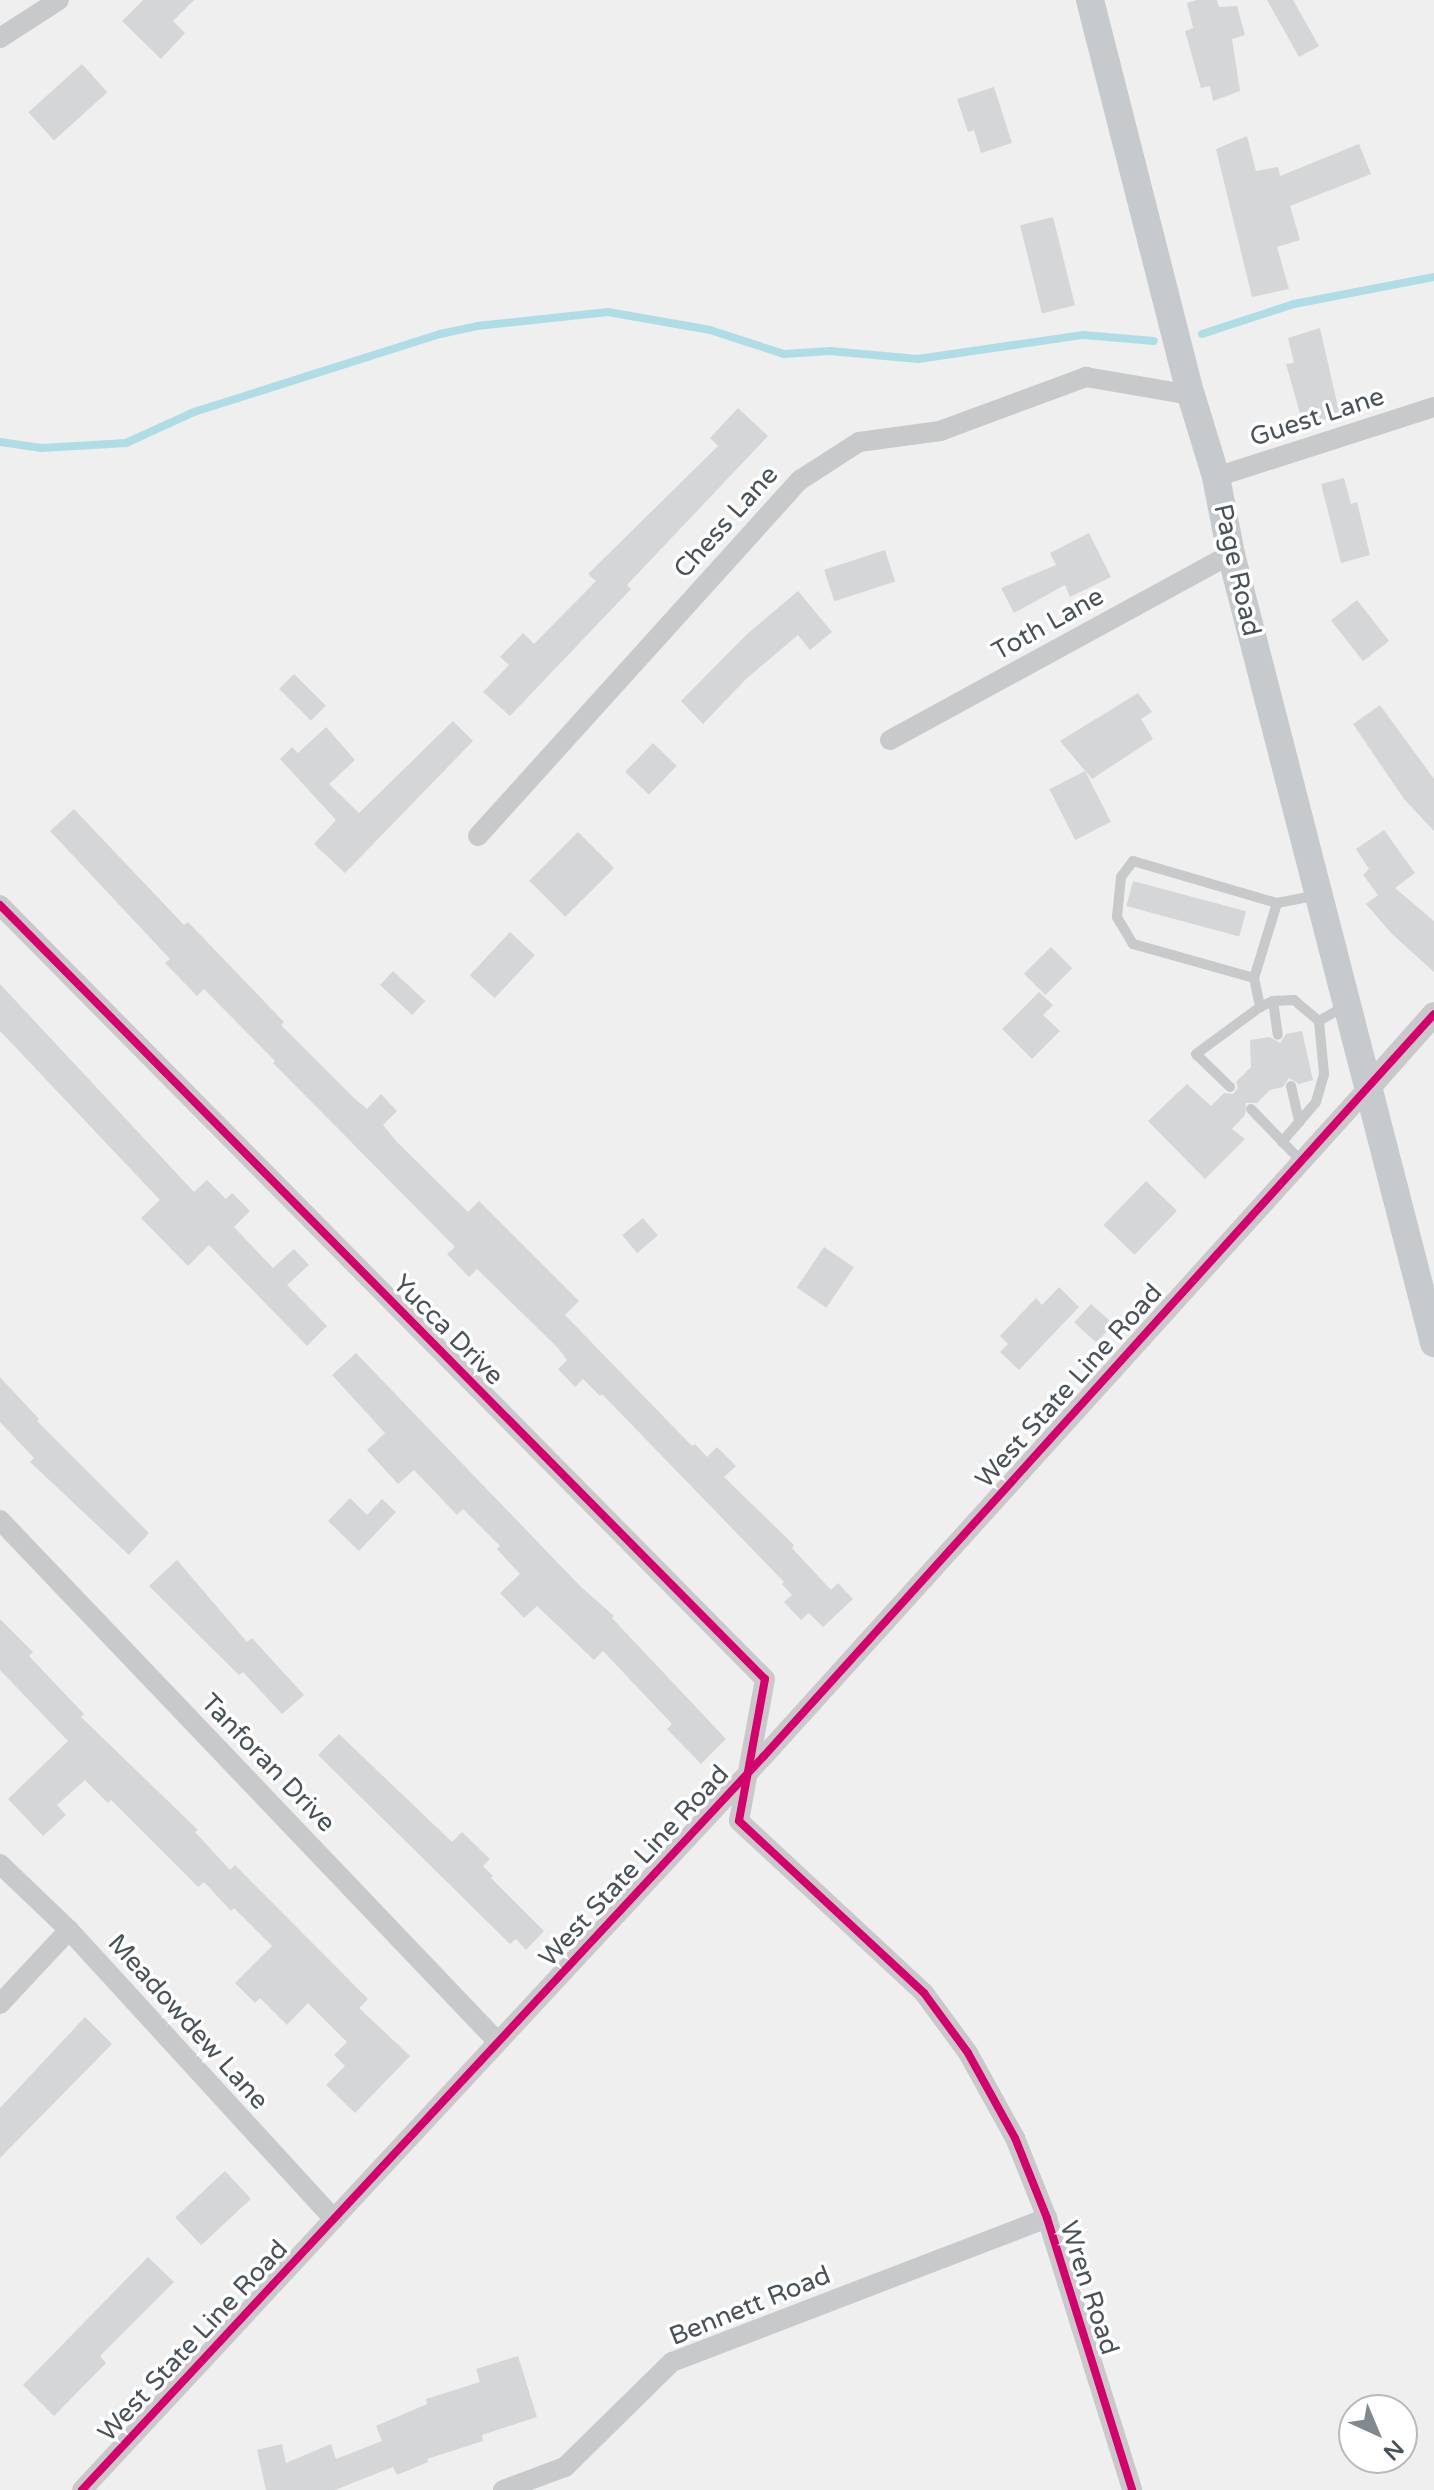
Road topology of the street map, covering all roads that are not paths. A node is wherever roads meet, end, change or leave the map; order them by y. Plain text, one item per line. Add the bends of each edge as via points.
1 (59, 0) edge
2 (1090, 0) edge
3 (0, 38) edge
4 (1191, 395) junction
5 (1434, 407) edge
6 (1216, 477) junction
7 (1231, 554) junction
8 (890, 740) dead end
9 (478, 836) dead end
10 (1320, 895) junction
11 (1277, 903) junction
12 (0, 905) edge
13 (1254, 978) junction
14 (1273, 1001) junction
15 (1348, 1004) junction
16 (1260, 1007) junction
17 (1434, 1014) edge
18 (1319, 1021) junction
19 (1278, 1035) dead end
20 (1291, 1086) dead end
21 (1370, 1086) junction
22 (1230, 1087) dead end
23 (1251, 1109) dead end
24 (1299, 1122) junction
25 (1282, 1142) junction
26 (1301, 1161) junction
27 (1434, 1343) edge
28 (0, 1520) edge
29 (748, 1773) junction
30 (739, 1821) joint
31 (0, 1864) edge
32 (69, 1930) junction
33 (0, 2004) edge
34 (498, 2042) junction
35 (1047, 2218) junction
36 (334, 2219) junction
37 (82, 2490) edge
38 (503, 2490) edge
39 (1132, 2490) edge

1 - 3 street
2 - 4 main road, Page Road
4 - 6 main road, Page Road
4 - 9 street, Chess Lane via 1086,377 940,431 859,442 800,480
5 - 6 street, Guest Lane
6 - 7 main road, Page Road
7 - 8 street, Toth Lane
7 - 10 main road, Page Road
10 - 11 lane
10 - 15 main road, Page Road
11 - 13 lane
11 - 13 lane via 1133,861 1121,877 1117,917 1133,944
12 - 29 street, Yucca Drive via 765,1679
13 - 16 lane
14 - 16 lane
14 - 18 lane via 1294,1000
14 - 19 lane
15 - 18 lane
15 - 21 main road, Page Road
16 - 22 lane via 1196,1054
17 - 21 street, West State Line Road
18 - 24 lane via 1324,1074 1316,1102
20 - 24 lane
21 - 26 street, West State Line Road
21 - 27 main road, Page Road
23 - 25 lane
24 - 25 lane
25 - 26 lane
26 - 29 street, West State Line Road
28 - 34 street, Tanforan Drive
29 - 30 street, Yucca Drive
29 - 34 street, West State Line Road
30 - 35 street, Wren Road via 924,1993 968,2053 1015,2138
31 - 32 street, Meadowdew Lane
32 - 33 street
32 - 36 street, Meadowdew Lane
34 - 36 street, West State Line Road
35 - 38 street, Bennett Road via 672,2362 565,2467
35 - 39 street, Wren Road
36 - 37 street, West State Line Road

